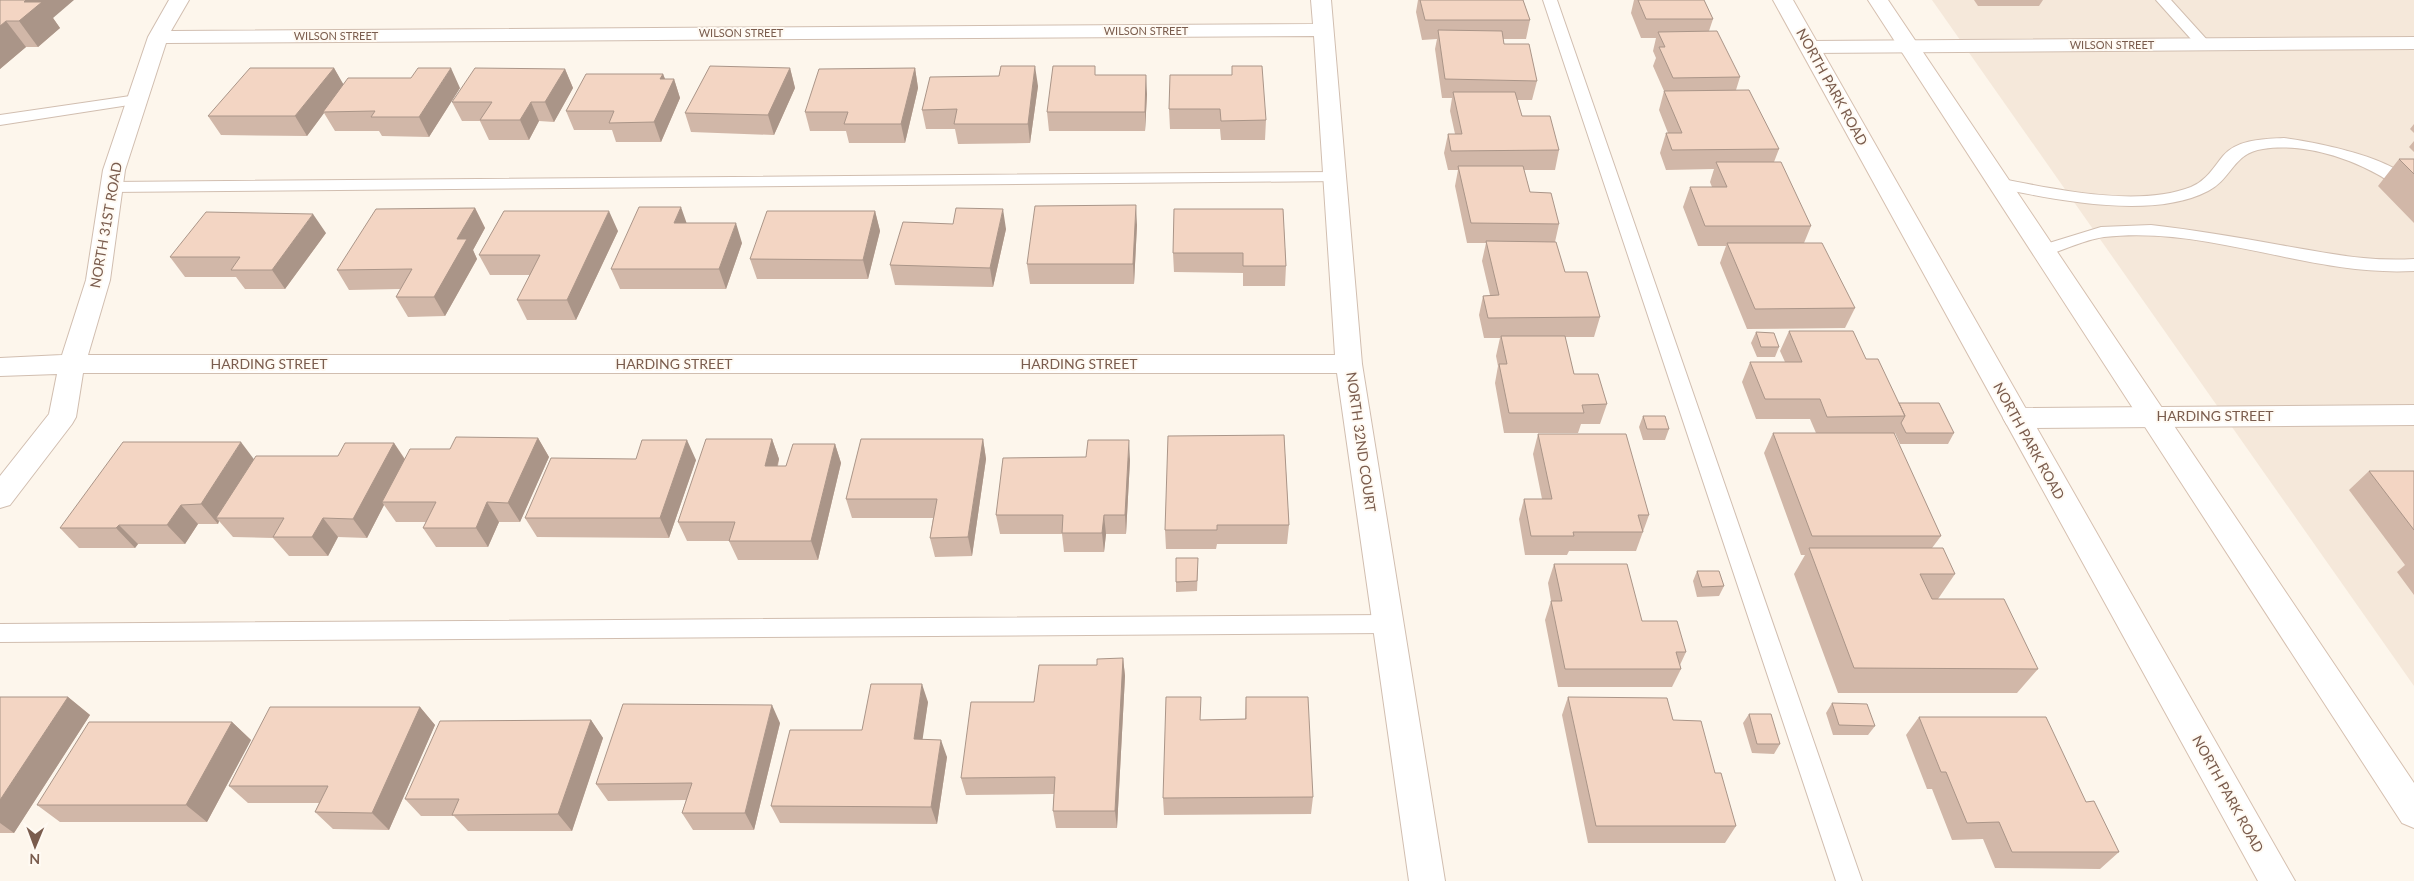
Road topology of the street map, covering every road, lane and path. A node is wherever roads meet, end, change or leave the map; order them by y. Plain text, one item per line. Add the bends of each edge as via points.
1 (179, 0) edge
2 (1321, 0) edge
3 (1550, 0) edge
4 (1783, 0) edge
5 (1878, 0) edge
6 (2163, 0) edge
7 (1324, 30) junction
8 (158, 37) junction
9 (2414, 43) edge
10 (2204, 44) junction
11 (1810, 46) junction
12 (1906, 46) junction
13 (137, 100) junction
14 (0, 120) edge
15 (1335, 177) junction
16 (1998, 183) junction
17 (2406, 186) dead end
18 (111, 187) junction
19 (2042, 251) junction
20 (2414, 265) edge
21 (72, 364) junction
22 (1349, 364) junction
23 (0, 367) edge
24 (2414, 415) edge
25 (2152, 417) junction
26 (2017, 418) junction
27 (0, 497) edge
28 (1388, 624) junction
29 (0, 633) edge
30 (2414, 812) edge
31 (1426, 881) edge
32 (1850, 881) edge
33 (2277, 881) edge

1 - 8 street, NORTH 31ST ROAD
2 - 7 street, NORTH 32ND COURT
3 - 32 lane
4 - 11 street, NORTH PARK ROAD
5 - 12 street
6 - 10 lane
7 - 8 street, WILSON STREET
7 - 15 street, NORTH 32ND COURT
8 - 13 street, NORTH 31ST ROAD
9 - 10 street, WILSON STREET
10 - 12 street, WILSON STREET
11 - 12 street, WILSON STREET
11 - 26 street, NORTH PARK ROAD
12 - 16 street
13 - 14 lane
13 - 18 street, NORTH 31ST ROAD
15 - 18 lane
15 - 22 street, NORTH 32ND COURT
16 - 17 lane via 2111,202 2150,201 2204,188 2232,156 2256,144 2286,142 2354,157 2383,170
16 - 19 street
18 - 21 street, NORTH 31ST ROAD via 98,280
19 - 20 lane via 2101,232 2150,230 2355,264 2381,267
19 - 25 street
21 - 22 street, HARDING STREET
21 - 23 street, HARDING STREET
21 - 27 street, NORTH 31ST ROAD via 62,417
22 - 28 street, NORTH 32ND COURT
24 - 25 street, HARDING STREET
25 - 26 street, HARDING STREET
25 - 30 street
26 - 33 street, NORTH PARK ROAD
28 - 29 lane
28 - 31 street, NORTH 32ND COURT

